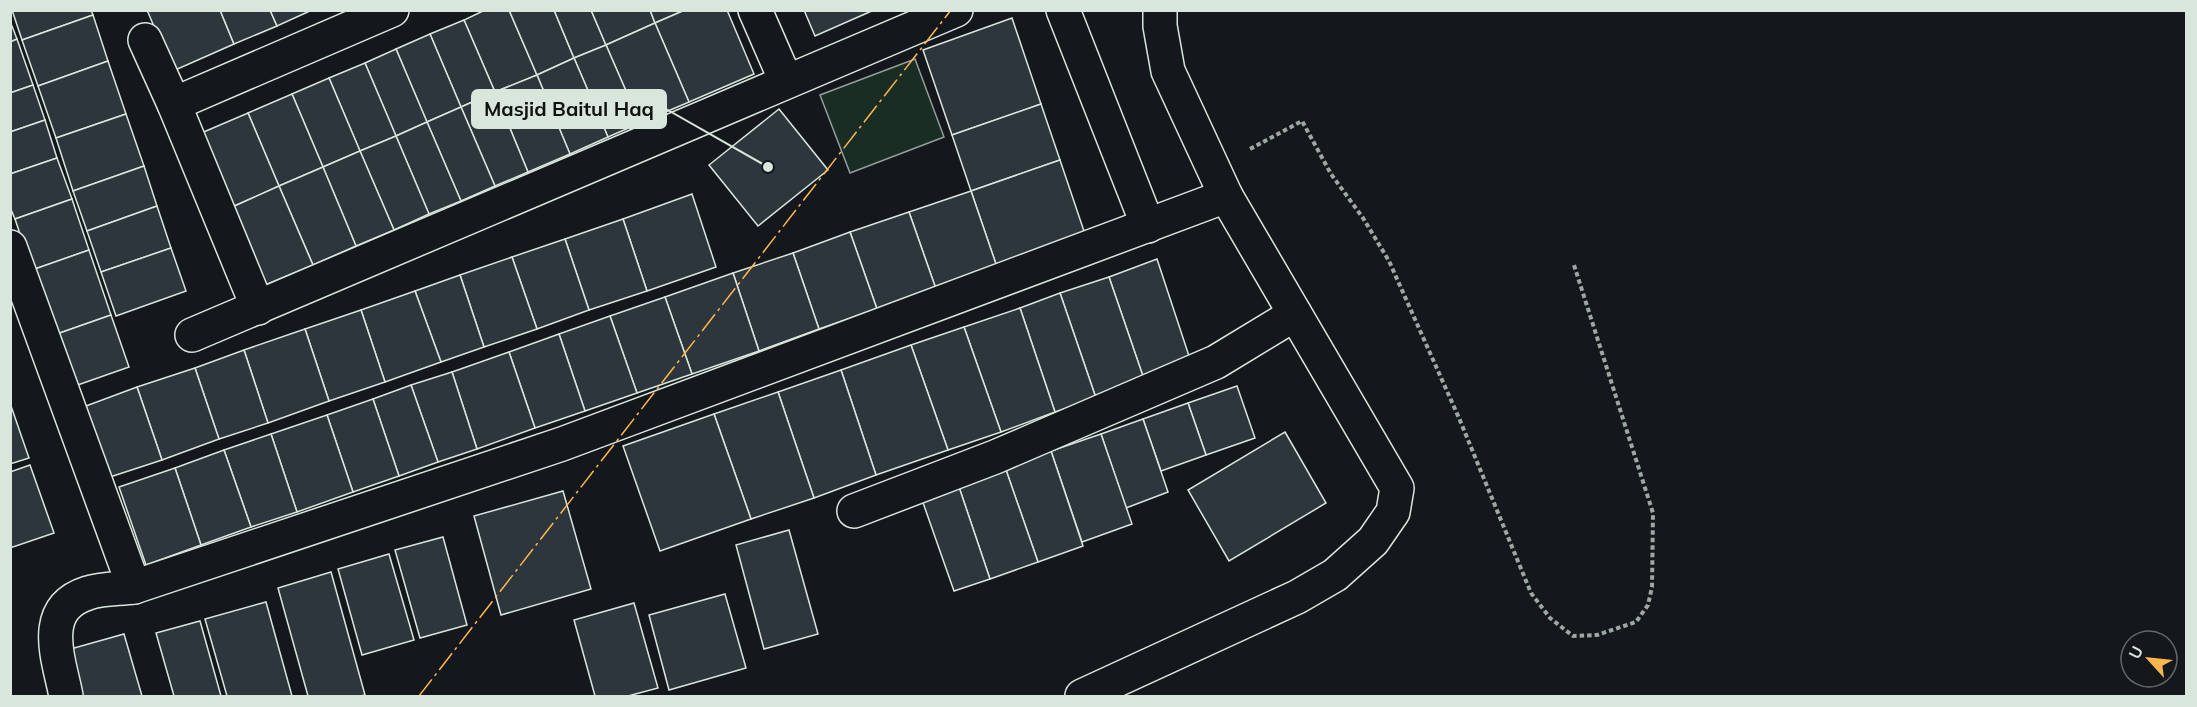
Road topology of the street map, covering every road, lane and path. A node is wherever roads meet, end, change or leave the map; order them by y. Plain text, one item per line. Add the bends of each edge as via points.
1 (392, 10) edge
2 (755, 10) edge
3 (956, 10) edge
4 (1063, 10) edge
5 (1160, 10) edge
6 (145, 40) dead end
7 (786, 81) junction
8 (174, 104) junction
9 (1219, 183) junction
10 (1148, 226) junction
11 (10, 247) edge
12 (1574, 265) dead end
13 (258, 308) junction
14 (1295, 314) junction
15 (192, 335) dead end
16 (854, 511) dead end
17 (134, 587) junction
18 (66, 696) edge
19 (1082, 696) edge

1 - 8 street
2 - 7 street
3 - 7 street
4 - 10 street
5 - 9 street via 1168,71
6 - 8 street
7 - 13 street
8 - 13 street
9 - 10 street
9 - 12 path via 1302,121 1331,174 1389,261 1531,593 1550,618 1573,636 1597,635 1636,622 1648,605 1652,587 1653,513
9 - 14 street
10 - 17 street via 562,444
11 - 17 street
13 - 15 street
14 - 16 street via 1216,362 995,457
14 - 19 street via 1397,488 1393,512 1374,541 1325,581
17 - 18 street via 90,592 72,600 60,613 54,634

